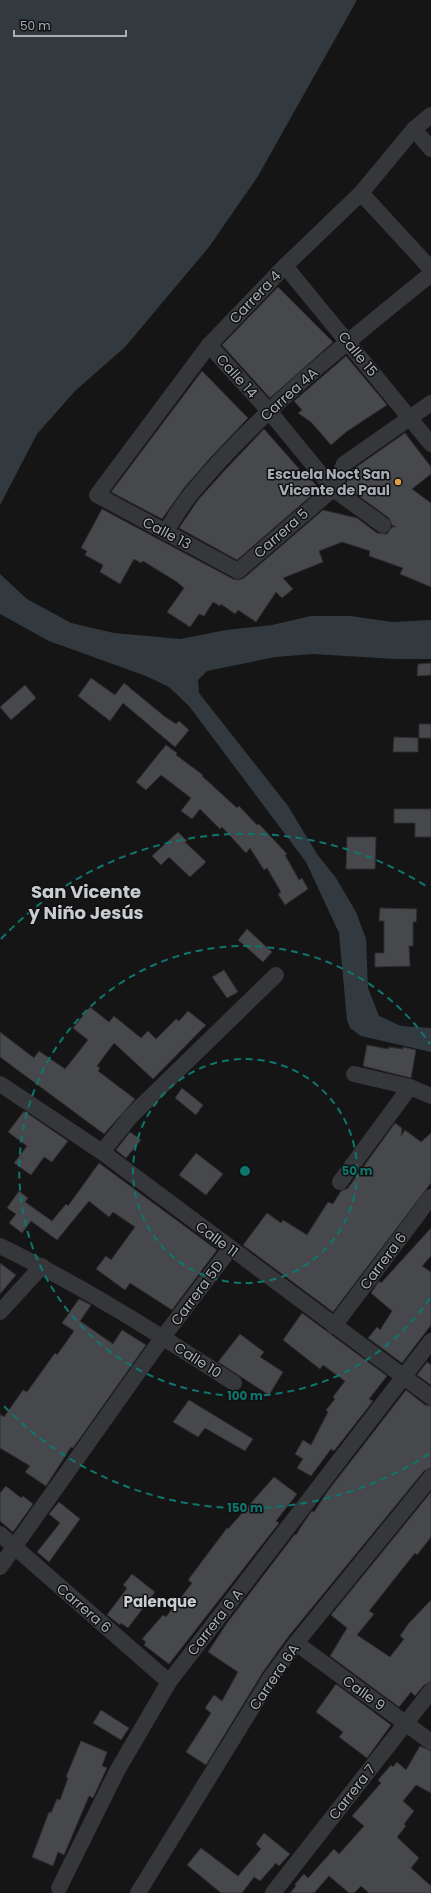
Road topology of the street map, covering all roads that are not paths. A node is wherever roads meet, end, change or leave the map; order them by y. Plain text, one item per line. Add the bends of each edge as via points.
1 (431, 115) edge
2 (414, 129) junction
3 (431, 149) edge
4 (361, 193) junction
5 (285, 266) junction
6 (431, 269) edge
7 (431, 274) edge
8 (348, 341) junction
9 (209, 345) junction
10 (431, 403) edge
11 (269, 411) junction
12 (410, 418) junction
13 (431, 444) edge
14 (332, 489) junction
15 (97, 495) joint
16 (383, 525) dead end
17 (165, 532) junction
18 (238, 571) joint
19 (276, 975) dead end
20 (354, 1074) dead end
21 (0, 1084) edge
22 (410, 1087) junction
23 (431, 1096) edge
24 (102, 1152) junction
25 (340, 1182) dead end
26 (431, 1196) edge
27 (0, 1246) edge
28 (230, 1249) junction
29 (42, 1266) junction
30 (0, 1312) edge
31 (334, 1326) junction
32 (163, 1338) junction
33 (431, 1342) edge
34 (404, 1377) junction
35 (234, 1383) dead end
36 (431, 1397) edge
37 (431, 1477) edge
38 (0, 1534) edge
39 (15, 1548) junction
40 (0, 1567) edge
41 (296, 1643) junction
42 (169, 1682) junction
43 (431, 1691) edge
44 (406, 1723) junction
45 (431, 1742) edge
46 (59, 1888) dead end
47 (138, 1893) edge
48 (274, 1893) edge

1 - 2 street, Carrera 4
2 - 3 street
2 - 4 street, Carrera 4
4 - 5 street, Carrera 4
4 - 6 street
5 - 8 street, Calle 15
5 - 9 street, Carrera 4
7 - 8 street, Carrea 4A
8 - 11 street, Carrea 4A
8 - 12 street, Calle 15
9 - 11 street, Calle 14
9 - 15 street, Carrera 4
10 - 12 street, Carrera 5
11 - 14 street, Calle 14
11 - 17 street, Carrea 4A via 190,495
12 - 13 street, Calle 15
12 - 14 street, Carrera 5 via 344,464
14 - 16 street, Calle 14
14 - 18 street, Carrera 5
15 - 17 street, Calle 13
17 - 18 street, Calle 13
19 - 24 street via 131,1116
20 - 22 street
21 - 24 street, Calle 11
22 - 23 street
22 - 25 street
24 - 28 street, Calle 11
26 - 31 street, Carrera 6
27 - 29 street, Calle 10
28 - 31 street, Calle 11
28 - 32 street, Carrera 5D
29 - 30 street
29 - 32 street, Calle 10
31 - 34 street, Calle 11
32 - 35 street, Calle 10
32 - 39 street, Carrera 5D
33 - 34 street, Carrera 6 A
34 - 36 street, Calle 11
34 - 42 street, Carrera 6 A
37 - 41 street, Carrera 6A
38 - 39 street, Carrera 6
39 - 40 street, Carrera 5D
39 - 42 street, Carrera 6
41 - 44 street, Calle 9
41 - 47 street, Carrera 6A via 271,1678
42 - 46 street, Carrera 6 A via 117,1771
43 - 44 street, Carrera 7
44 - 45 street, Calle 9
44 - 48 street, Carrera 7

